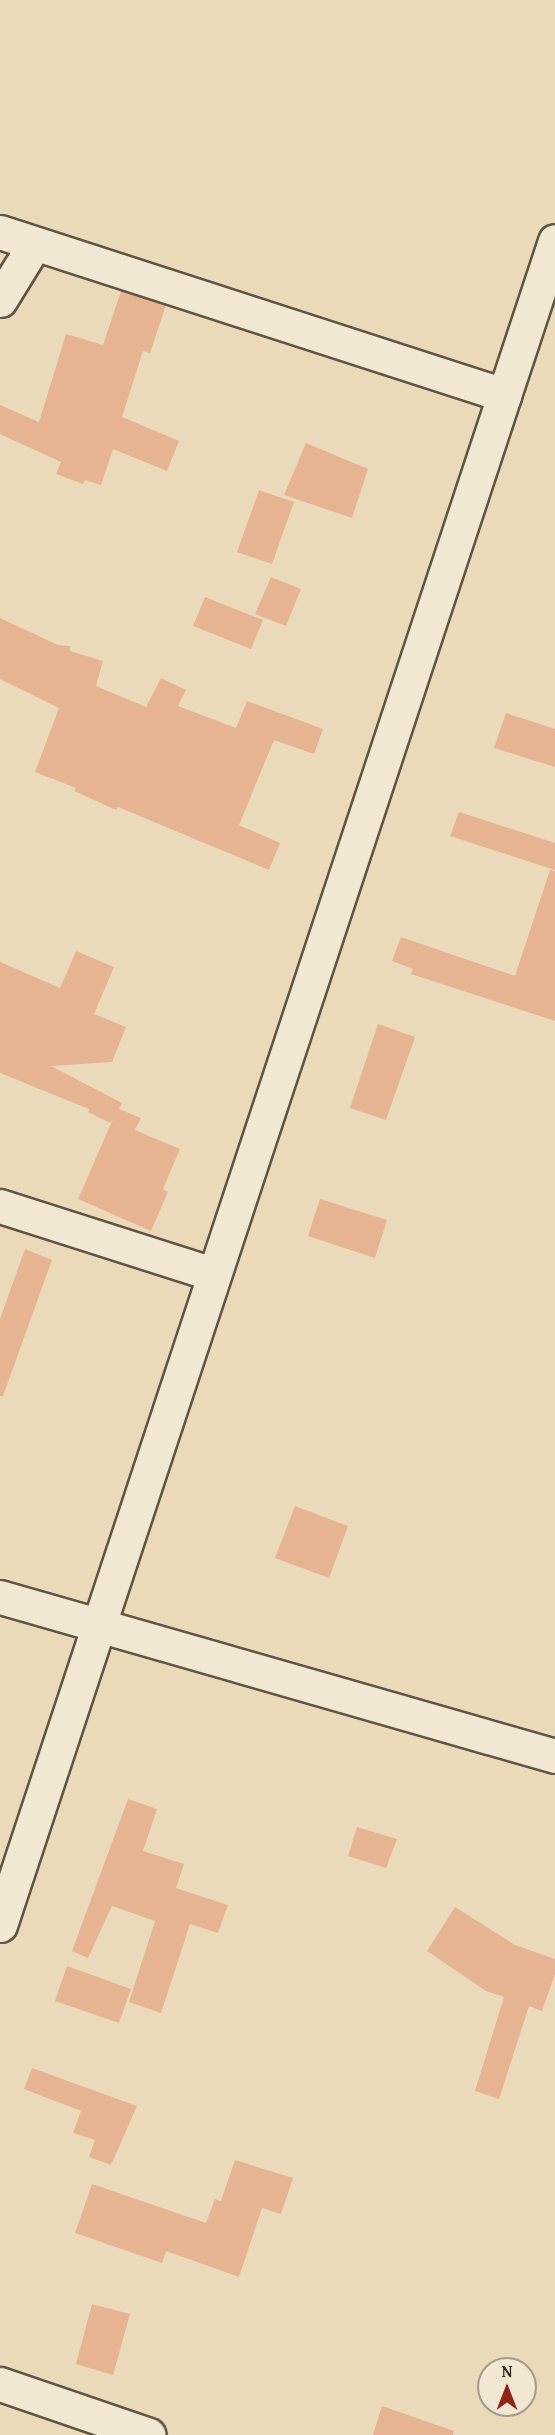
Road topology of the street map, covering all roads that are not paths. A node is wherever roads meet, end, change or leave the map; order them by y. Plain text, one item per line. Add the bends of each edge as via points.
1 (0, 232) edge
2 (555, 241) edge
3 (34, 244) junction
4 (0, 300) edge
5 (504, 395) junction
6 (0, 1206) edge
7 (213, 1274) junction
8 (0, 1597) edge
9 (97, 1628) junction
10 (555, 1756) edge
11 (0, 1925) edge
12 (0, 2384) edge
13 (149, 2435) edge

1 - 3 street
2 - 5 street
3 - 4 street
3 - 5 street
5 - 7 street
6 - 7 street
7 - 9 street
8 - 9 street
9 - 10 street
9 - 11 street
12 - 13 street

